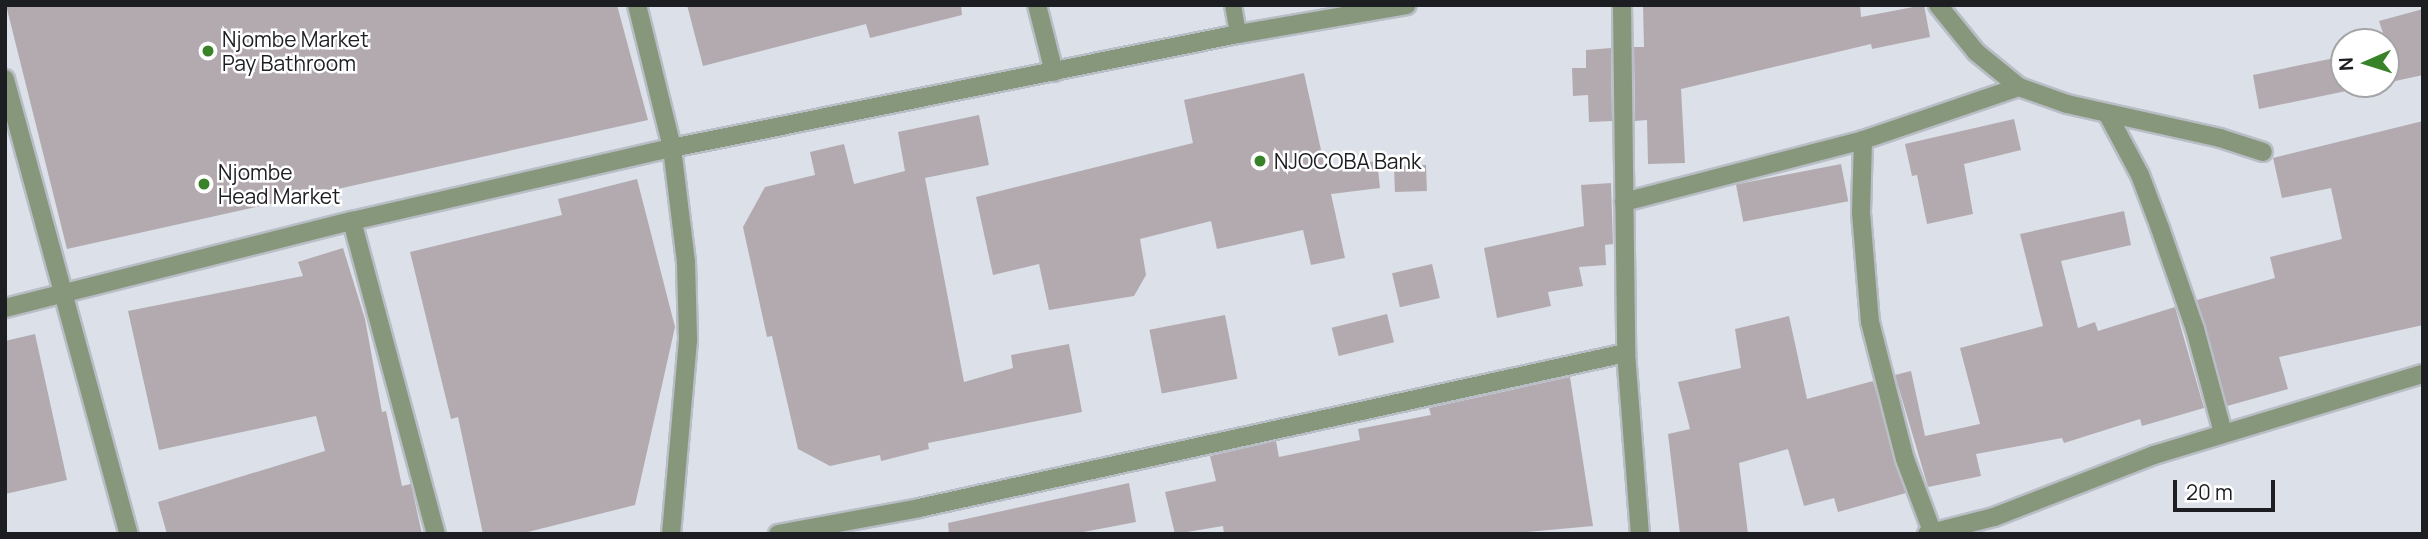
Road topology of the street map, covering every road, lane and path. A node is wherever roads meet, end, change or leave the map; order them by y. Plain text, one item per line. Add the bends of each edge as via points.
1 (637, 5) edge
2 (1037, 5) edge
3 (1233, 5) edge
4 (1407, 5) edge
5 (1622, 5) edge
6 (1938, 5) edge
7 (1238, 34) junction
8 (1054, 72) junction
9 (5, 79) edge
10 (2019, 87) junction
11 (2108, 115) junction
12 (1863, 140) junction
13 (672, 148) junction
14 (2263, 152) dead end
15 (1625, 202) junction
16 (352, 220) junction
17 (66, 293) junction
18 (5, 308) edge
19 (1626, 353) junction
20 (2423, 374) edge
21 (2223, 433) junction
22 (1931, 533) edge
23 (129, 534) edge
24 (436, 534) edge
25 (671, 534) edge
26 (778, 534) edge
27 (1640, 534) edge

1 - 13 street
2 - 8 street
3 - 7 lane
4 - 7 street
5 - 15 street
6 - 10 street via 1976,52
7 - 8 street
8 - 13 street
9 - 17 street
10 - 11 street
10 - 12 street
11 - 14 street via 2195,132
11 - 21 street via 2140,176 2160,228 2195,329
12 - 15 street
12 - 22 street via 1861,213 1870,321 1905,459
13 - 16 street
13 - 25 street via 688,340
15 - 19 street
16 - 17 street
16 - 24 street
17 - 18 street
17 - 23 street
19 - 26 street via 919,508
19 - 27 street
20 - 21 street
21 - 22 street via 1994,517

